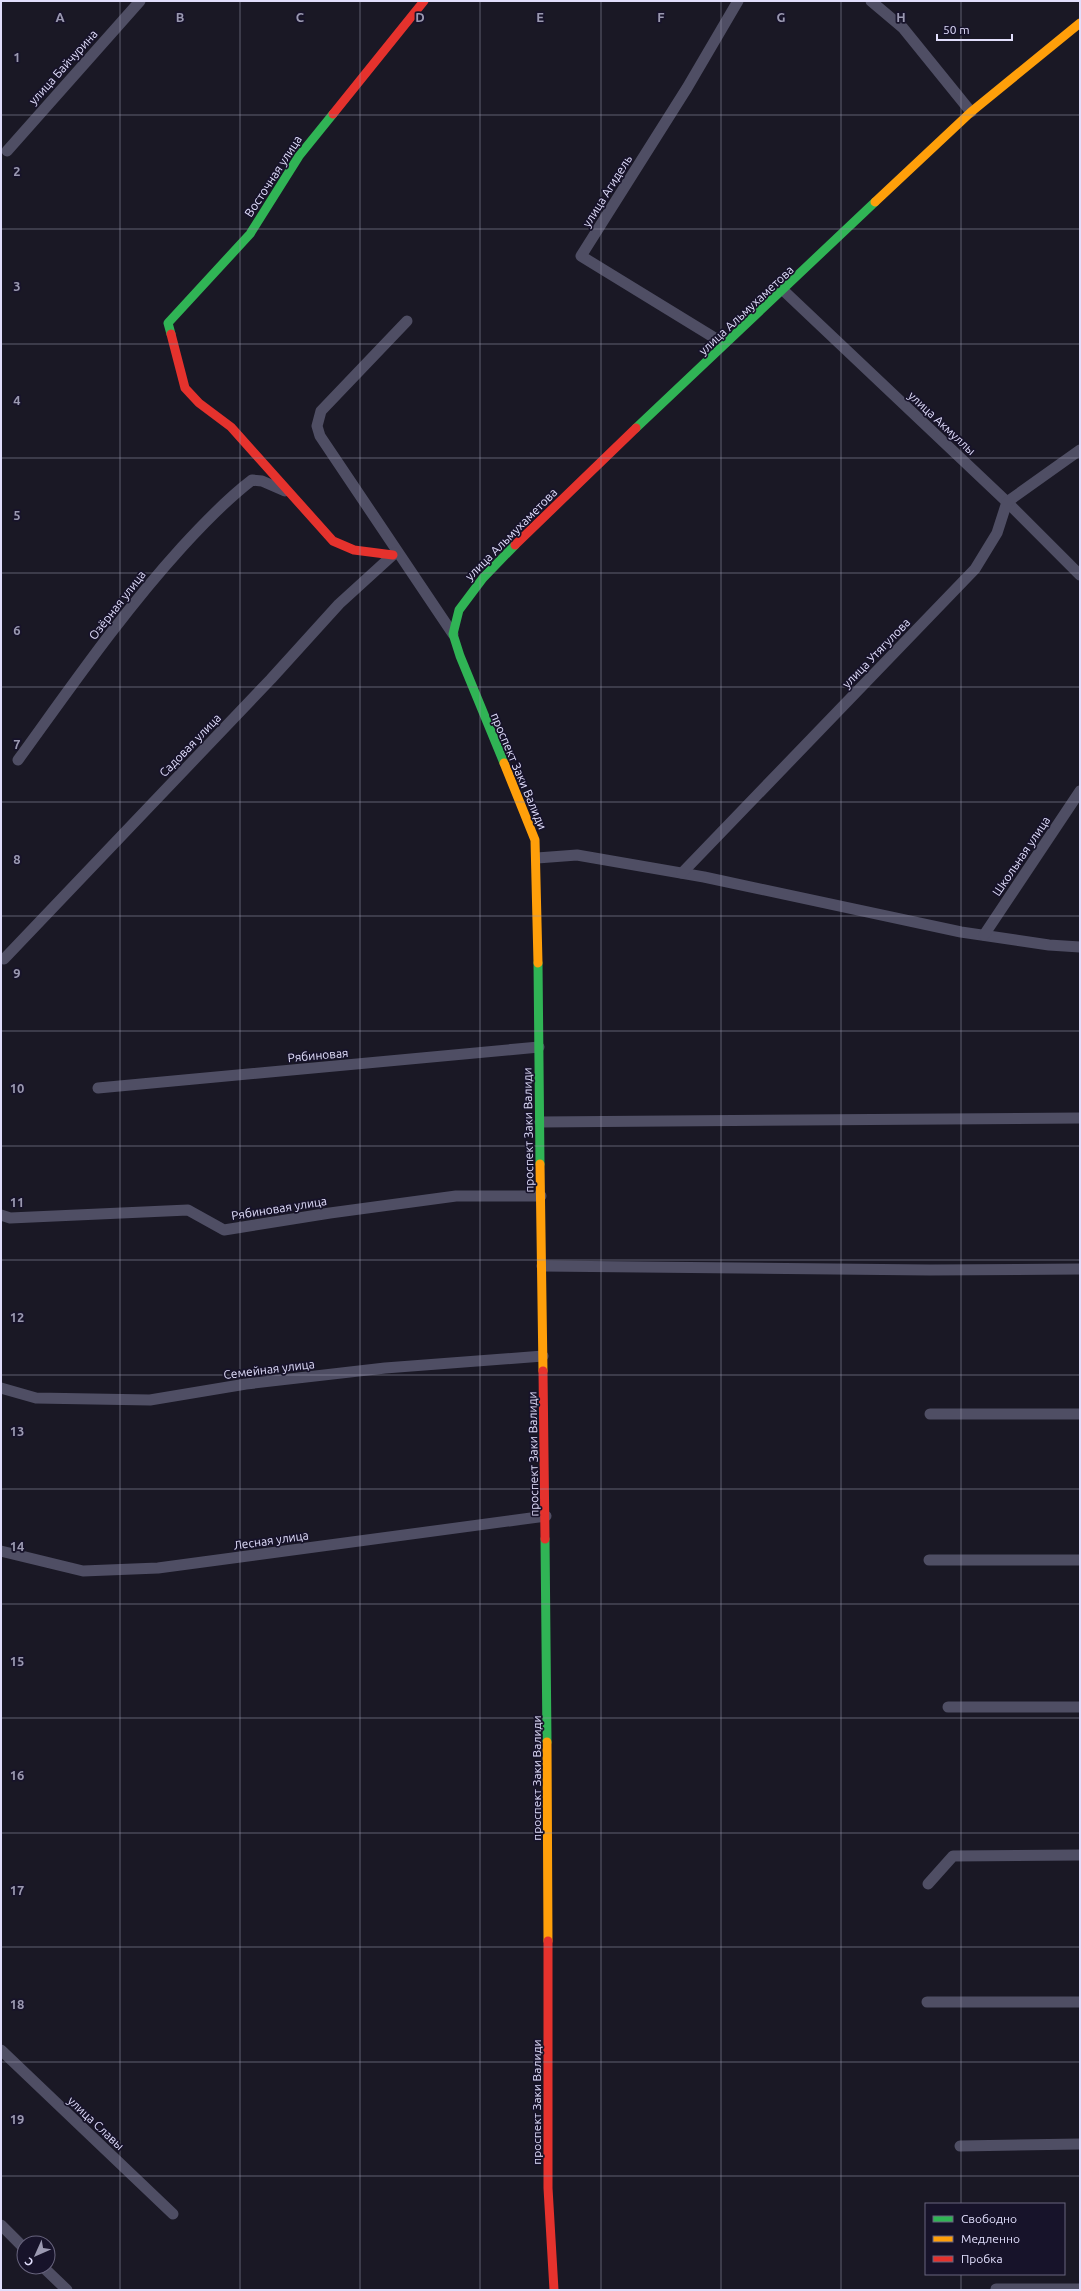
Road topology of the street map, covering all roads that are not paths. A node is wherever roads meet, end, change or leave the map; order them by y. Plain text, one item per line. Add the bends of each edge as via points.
1 (140, 1) edge
2 (424, 1) edge
3 (738, 1) edge
4 (871, 1) edge
5 (1080, 23) edge
6 (971, 112) junction
7 (7, 151) dead end
8 (784, 291) junction
9 (406, 321) dead end
10 (718, 340) dead end
11 (1080, 450) edge
12 (288, 493) junction
13 (1007, 502) junction
14 (395, 553) junction
15 (1080, 575) edge
16 (453, 634) junction
17 (18, 760) dead end
18 (1080, 791) edge
19 (537, 858) junction
20 (682, 873) junction
21 (984, 935) junction
22 (1080, 947) edge
23 (4, 959) dead end
24 (539, 1047) junction
25 (98, 1088) dead end
26 (1080, 1118) edge
27 (540, 1122) junction
28 (541, 1196) junction
29 (1, 1215) edge
30 (542, 1266) junction
31 (1080, 1269) edge
32 (543, 1356) junction
33 (1, 1388) edge
34 (930, 1414) dead end
35 (1080, 1414) edge
36 (546, 1516) junction
37 (1, 1551) edge
38 (929, 1560) dead end
39 (1080, 1560) edge
40 (948, 1707) dead end
41 (1080, 1707) edge
42 (1080, 1855) edge
43 (928, 1884) dead end
44 (927, 2002) dead end
45 (1080, 2002) edge
46 (1, 2050) edge
47 (1080, 2144) edge
48 (960, 2146) dead end
49 (174, 2214) dead end
50 (1, 2225) edge
51 (16, 2240) edge
52 (52, 2275) edge
53 (996, 2289) edge
54 (1080, 2289) edge
55 (67, 2290) edge
56 (554, 2290) edge

1 - 7 street, улица Байчурина
2 - 12 street, Восточная улица via 298,156 250,234 168,323 185,388 199,403 232,427
3 - 10 street, улица Агидель via 687,88 581,256
4 - 6 street via 903,28
5 - 6 street, улица Альмухаметова
6 - 8 street, улица Альмухаметова
8 - 13 street, улица Акмуллы
8 - 16 street, улица Альмухаметова via 542,517 488,572 459,610 454,621
9 - 14 street via 321,411 317,426 320,436
11 - 13 street
12 - 14 street via 334,541 354,550
12 - 17 street, Озёрная улица via 262,481 252,480 194,534 152,580
13 - 15 street, улица Акмуллы
13 - 20 street, улица Утягулова via 997,533 975,569
14 - 16 street
14 - 23 street, Садовая улица via 339,604 271,679
16 - 19 street, проспект Заки Валиди via 472,688 530,824
18 - 21 street, Школьная улица
19 - 20 street via 577,855
19 - 24 street, проспект Заки Валиди
20 - 21 street
21 - 22 street
24 - 25 street, Рябиновая
24 - 27 street, проспект Заки Валиди
26 - 27 street
27 - 28 street, проспект Заки Валиди
28 - 29 street, Рябиновая улица via 456,1196 224,1230 188,1210 10,1218
28 - 30 street, проспект Заки Валиди
30 - 31 street
30 - 32 street, проспект Заки Валиди
32 - 33 street, Семейная улица via 354,1371 246,1384 150,1400 36,1398
32 - 36 street, проспект Заки Валиди
34 - 35 street
36 - 37 street, Лесная улица via 158,1568 83,1571
36 - 56 street, проспект Заки Валиди via 548,2188
38 - 39 street
40 - 41 street
42 - 43 street via 953,1856
44 - 45 street
46 - 49 street, улица Славы
47 - 48 street
50 - 51 street
52 - 55 street
53 - 54 street

